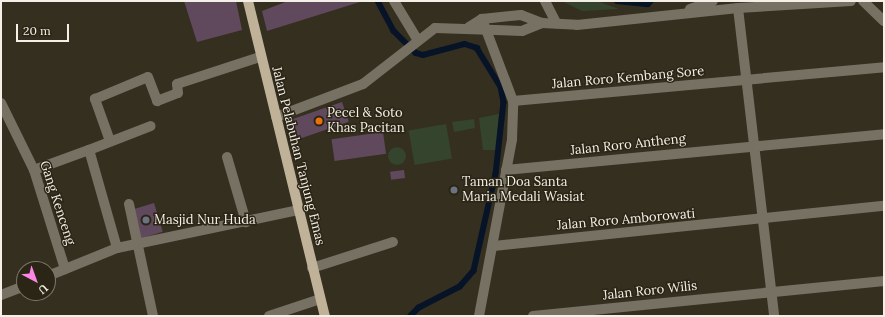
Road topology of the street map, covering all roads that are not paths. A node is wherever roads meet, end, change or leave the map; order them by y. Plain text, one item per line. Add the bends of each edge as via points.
1 (248, 1) edge
2 (394, 1) edge
3 (545, 1) edge
4 (713, 1) edge
5 (757, 1) edge
6 (851, 1) edge
7 (863, 1) edge
8 (738, 8) junction
9 (768, 8) junction
10 (681, 13) junction
11 (482, 19) junction
12 (884, 21) edge
13 (542, 23) junction
14 (556, 23) junction
15 (470, 27) junction
16 (485, 33) junction
17 (415, 41) junction
18 (260, 57) junction
19 (884, 67) edge
20 (745, 81) junction
21 (513, 101) junction
22 (1, 103) edge
23 (276, 117) junction
24 (151, 126) dead end
25 (884, 134) edge
26 (110, 141) junction
27 (752, 146) junction
28 (89, 150) junction
29 (227, 157) dead end
30 (34, 170) junction
31 (506, 170) junction
32 (129, 204) dead end
33 (884, 206) edge
34 (299, 210) junction
35 (761, 220) junction
36 (246, 222) junction
37 (393, 242) dead end
38 (136, 244) junction
39 (494, 246) junction
40 (117, 248) junction
41 (312, 268) junction
42 (65, 270) junction
43 (56, 273) edge
44 (884, 281) edge
45 (16, 289) edge
46 (771, 292) junction
47 (1, 295) edge
48 (320, 299) junction
49 (153, 316) edge
50 (268, 316) edge
51 (325, 316) edge
52 (479, 316) edge
53 (533, 316) edge
54 (774, 316) edge

1 - 18 main road, Jalan Pelabuhan Tanjung Emas
2 - 17 street
3 - 14 street
4 - 10 street
5 - 9 street
6 - 9 street
7 - 12 street
8 - 9 street
8 - 10 street
8 - 20 street
10 - 14 street via 576,25
11 - 13 street via 521,15
11 - 15 street
11 - 16 street
13 - 14 street
13 - 16 street via 522,31
15 - 16 street
15 - 17 street via 435,28
16 - 21 street
17 - 23 street via 348,92
18 - 23 main road, Jalan Pelabuhan Tanjung Emas
18 - 26 street via 177,84 178,93 157,101 148,77 95,99
19 - 20 street, Jalan Roro Kembang Sore
20 - 21 street, Jalan Roro Kembang Sore
20 - 27 street
21 - 31 street
22 - 30 street, Gang Kenceng
23 - 34 main road, Jalan Pelabuhan Tanjung Emas
24 - 26 street
25 - 27 street, Jalan Roro Antheng
26 - 28 street
27 - 31 street, Jalan Roro Antheng
27 - 35 street
28 - 30 street
28 - 40 street
29 - 36 street
30 - 42 street, Gang Kenceng
31 - 39 street
32 - 38 street
33 - 35 street, Jalan Roro Amborowati
34 - 36 street
34 - 41 main road, Jalan Pelabuhan Tanjung Emas
35 - 39 street, Jalan Roro Amborowati
35 - 46 street
36 - 38 street
37 - 41 street
38 - 40 street
38 - 49 street
39 - 52 street
40 - 42 street
41 - 48 main road, Jalan Pelabuhan Tanjung Emas
42 - 43 street
44 - 46 street, Jalan Roro Wilis
45 - 47 street
46 - 53 street, Jalan Roro Wilis
46 - 54 street
48 - 50 street
48 - 51 main road, Jalan Pelabuhan Tanjung Emas

